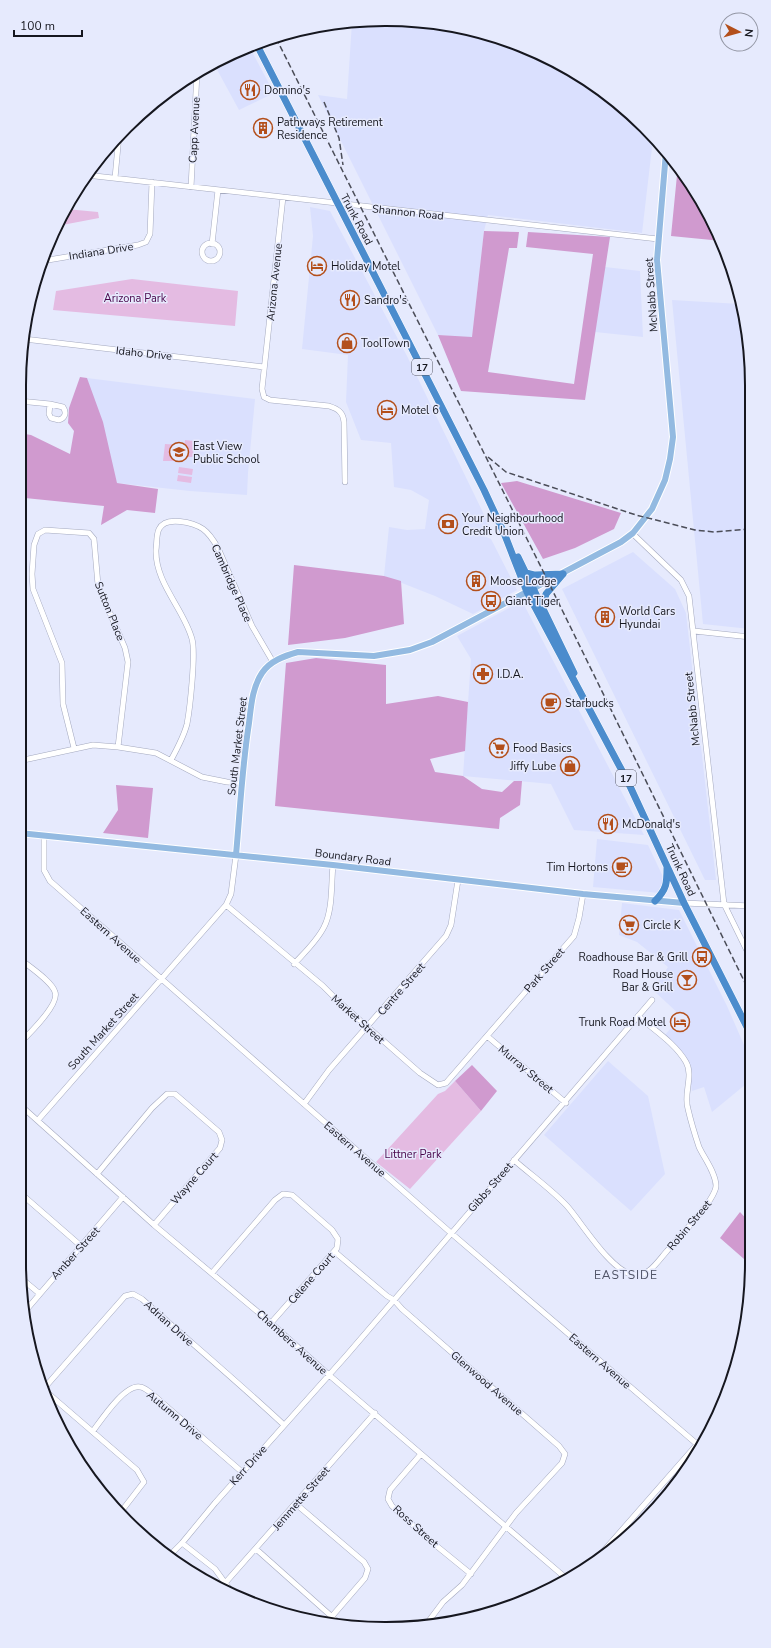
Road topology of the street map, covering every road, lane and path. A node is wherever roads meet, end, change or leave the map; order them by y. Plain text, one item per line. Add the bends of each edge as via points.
1 (260, 49) edge
2 (197, 80) edge
3 (118, 145) edge
4 (665, 160) edge
5 (94, 176) edge
6 (115, 178) junction
7 (152, 182) junction
8 (191, 186) junction
9 (218, 190) junction
10 (283, 197) junction
11 (336, 203) junction
12 (658, 239) junction
13 (212, 244) dead end
14 (49, 260) edge
15 (29, 340) edge
16 (264, 366) junction
17 (26, 402) edge
18 (50, 404) dead end
19 (673, 437) joint
20 (345, 482) dead end
21 (504, 533) junction
22 (632, 534) junction
23 (526, 573) junction
24 (563, 574) junction
25 (530, 590) junction
26 (542, 609) junction
27 (694, 632) junction
28 (745, 637) edge
29 (273, 662) junction
30 (582, 692) junction
31 (118, 747) junction
32 (74, 748) junction
33 (26, 759) edge
34 (171, 760) junction
35 (242, 783) junction
36 (26, 834) edge
37 (44, 835) junction
38 (236, 855) junction
39 (667, 864) junction
40 (333, 865) junction
41 (458, 880) junction
42 (583, 894) junction
43 (655, 901) junction
44 (684, 903) junction
45 (724, 904) junction
46 (226, 905) junction
47 (745, 906) edge
48 (745, 947) edge
49 (26, 964) edge
50 (294, 964) junction
51 (160, 979) junction
52 (652, 1000) dead end
53 (638, 1016) junction
54 (745, 1023) edge
55 (368, 1028) junction
56 (26, 1036) edge
57 (487, 1036) junction
58 (566, 1103) junction
59 (304, 1104) junction
60 (26, 1110) edge
61 (38, 1120) junction
62 (514, 1160) junction
63 (97, 1174) junction
64 (123, 1197) junction
65 (26, 1198) edge
66 (154, 1225) junction
67 (451, 1233) junction
68 (81, 1246) junction
69 (335, 1252) junction
70 (212, 1273) junction
71 (27, 1283) edge
72 (40, 1294) junction
73 (394, 1300) junction
74 (29, 1307) edge
75 (271, 1323) junction
76 (329, 1375) junction
77 (47, 1384) edge
78 (51, 1395) edge
79 (375, 1413) junction
80 (284, 1425) junction
81 (93, 1431) junction
82 (697, 1442) edge
83 (692, 1450) edge
84 (421, 1454) junction
85 (242, 1472) junction
86 (296, 1504) junction
87 (123, 1509) edge
88 (506, 1527) junction
89 (182, 1543) junction
90 (608, 1545) edge
91 (256, 1549) junction
92 (173, 1552) edge
93 (471, 1574) junction
94 (563, 1575) edge
95 (226, 1582) junction
96 (228, 1586) edge
97 (332, 1617) joint
98 (430, 1619) edge

1 - 11 highway, Trunk Road / 17
2 - 8 street, Capp Avenue
3 - 6 street
4 - 12 main road, McNabb Street
5 - 6 street, Shannon Road
6 - 7 street, Shannon Road
7 - 8 street, Shannon Road
7 - 14 street, Indiana Drive via 150,234 146,242
8 - 9 street, Shannon Road
9 - 10 street, Shannon Road
9 - 13 street
10 - 11 street, Shannon Road
10 - 16 street, Arizona Avenue
11 - 12 street, Shannon Road
11 - 21 highway, Trunk Road / 17
12 - 19 main road, McNabb Street via 657,260
15 - 16 street, Idaho Drive
16 - 20 street, Arizona Avenue via 264,397 270,400 329,406 338,409 343,415
17 - 18 street
19 - 22 main road, South Market Street via 665,480 659,496 647,517
21 - 23 highway, Trunk Road / 17
21 - 25 highway, Trunk Road / 17
22 - 24 main road, South Market Street
22 - 27 street, McNabb Street via 680,580 689,596
23 - 24 highway
23 - 25 highway, Trunk Road / 17
24 - 25 main road, South Market Street
24 - 26 highway via 546,594
25 - 26 highway, Trunk Road / 17
25 - 29 main road, South Market Street via 452,632 410,650 374,656 298,652
25 - 30 highway, Trunk Road / 17 via 564,664
26 - 30 highway, Trunk Road / 17 via 570,662
27 - 28 street
27 - 45 street, McNabb Street
29 - 34 street, Cambridge Place via 252,626 212,537 192,524 176,521 161,526 156,552 158,568 192,639 194,653 187,724
29 - 35 main road, South Market Street via 261,674 252,696
30 - 39 highway, Trunk Road / 17
31 - 32 street via 93,745
31 - 32 street, Sutton Place via 128,662 125,648 98,584 94,539 89,533 45,530 38,534 34,545 33,589 62,663 63,704
31 - 34 street via 156,753
32 - 33 street
34 - 35 street via 202,777
35 - 38 main road, South Market Street
36 - 37 main road, Boundary Road
37 - 38 main road, Boundary Road
37 - 51 street, Eastern Avenue via 44,870 50,881
38 - 40 main road, Boundary Road
38 - 46 street, South Market Street via 231,894
39 - 43 highway via 665,888 663,894
39 - 44 highway, Trunk Road / 17
40 - 41 main road, Boundary Road
40 - 50 street via 329,914 325,926 319,937
41 - 42 main road, Boundary Road
41 - 55 street, Centre Street via 451,925 446,936
42 - 43 main road, Boundary Road
42 - 57 street, Park Street via 574,936
43 - 44 main road, Boundary Road
44 - 45 street
44 - 54 highway, Trunk Road / 17
45 - 47 street
45 - 48 street, McNabb Street
46 - 50 street, Market Street
46 - 51 street, South Market Street
49 - 56 street via 50,984 56,998
50 - 55 street, Market Street via 323,986
51 - 59 street, Eastern Avenue
51 - 61 street, South Market Street
52 - 53 street, Gibbs Street
53 - 58 street, Gibbs Street
53 - 62 street, Robin Street via 671,1043 686,1062 689,1071 687,1107 699,1147 715,1180 713,1197 685,1231 650,1270 641,1276 631,1275 601,1251 566,1206
55 - 57 street, Market Street via 420,1073 438,1085 446,1083
55 - 59 street, Centre Street via 330,1070
57 - 58 street, Murray Street
58 - 62 street, Gibbs Street
59 - 67 street, Eastern Avenue
60 - 61 street, Chambers Avenue
61 - 63 street, Chambers Avenue
62 - 67 street, Gibbs Street
63 - 64 street, Chambers Avenue
63 - 66 street, Wayne Court via 152,1108 167,1094 175,1094 219,1132 222,1140 220,1148
64 - 66 street, Chambers Avenue
64 - 68 street, Amber Street
65 - 68 street
66 - 70 street, Chambers Avenue
67 - 73 street, Gibbs Street
67 - 82 street, Eastern Avenue
68 - 72 street, Amber Street
69 - 70 street, Celene Court via 338,1239 332,1230 292,1195 283,1194
69 - 73 street, Glenwood Avenue
69 - 75 street, Celene Court
70 - 75 street, Chambers Avenue
71 - 72 street
72 - 74 street, Amber Street
73 - 76 street, Gibbs Street
73 - 88 street, Glenwood Avenue via 402,1310 559,1446 565,1454 562,1463
75 - 76 street, Chambers Avenue
76 - 79 street, Chambers Avenue
76 - 80 street, Kerr Drive
77 - 80 street, Adrian Drive via 125,1296 134,1294 240,1383
78 - 81 street
79 - 84 street, Chambers Avenue
79 - 86 street, Jemmette Street
80 - 85 street, Kerr Drive
81 - 85 street, Autumn Drive via 124,1393 132,1388 141,1387
81 - 87 street via 137,1470 144,1482
83 - 90 street
84 - 88 street, Chambers Avenue
84 - 93 street, Ross Street via 390,1490 388,1499 392,1506 428,1539
85 - 89 street, Kerr Drive
86 - 91 street, Jemmette Street
86 - 97 street via 364,1562 368,1569 365,1578
88 - 93 street
88 - 94 street, Chambers Avenue
89 - 92 street, Kerr Drive
89 - 95 street via 201,1556
91 - 95 street, Jemmette Street
91 - 97 street
93 - 98 street
95 - 96 street

